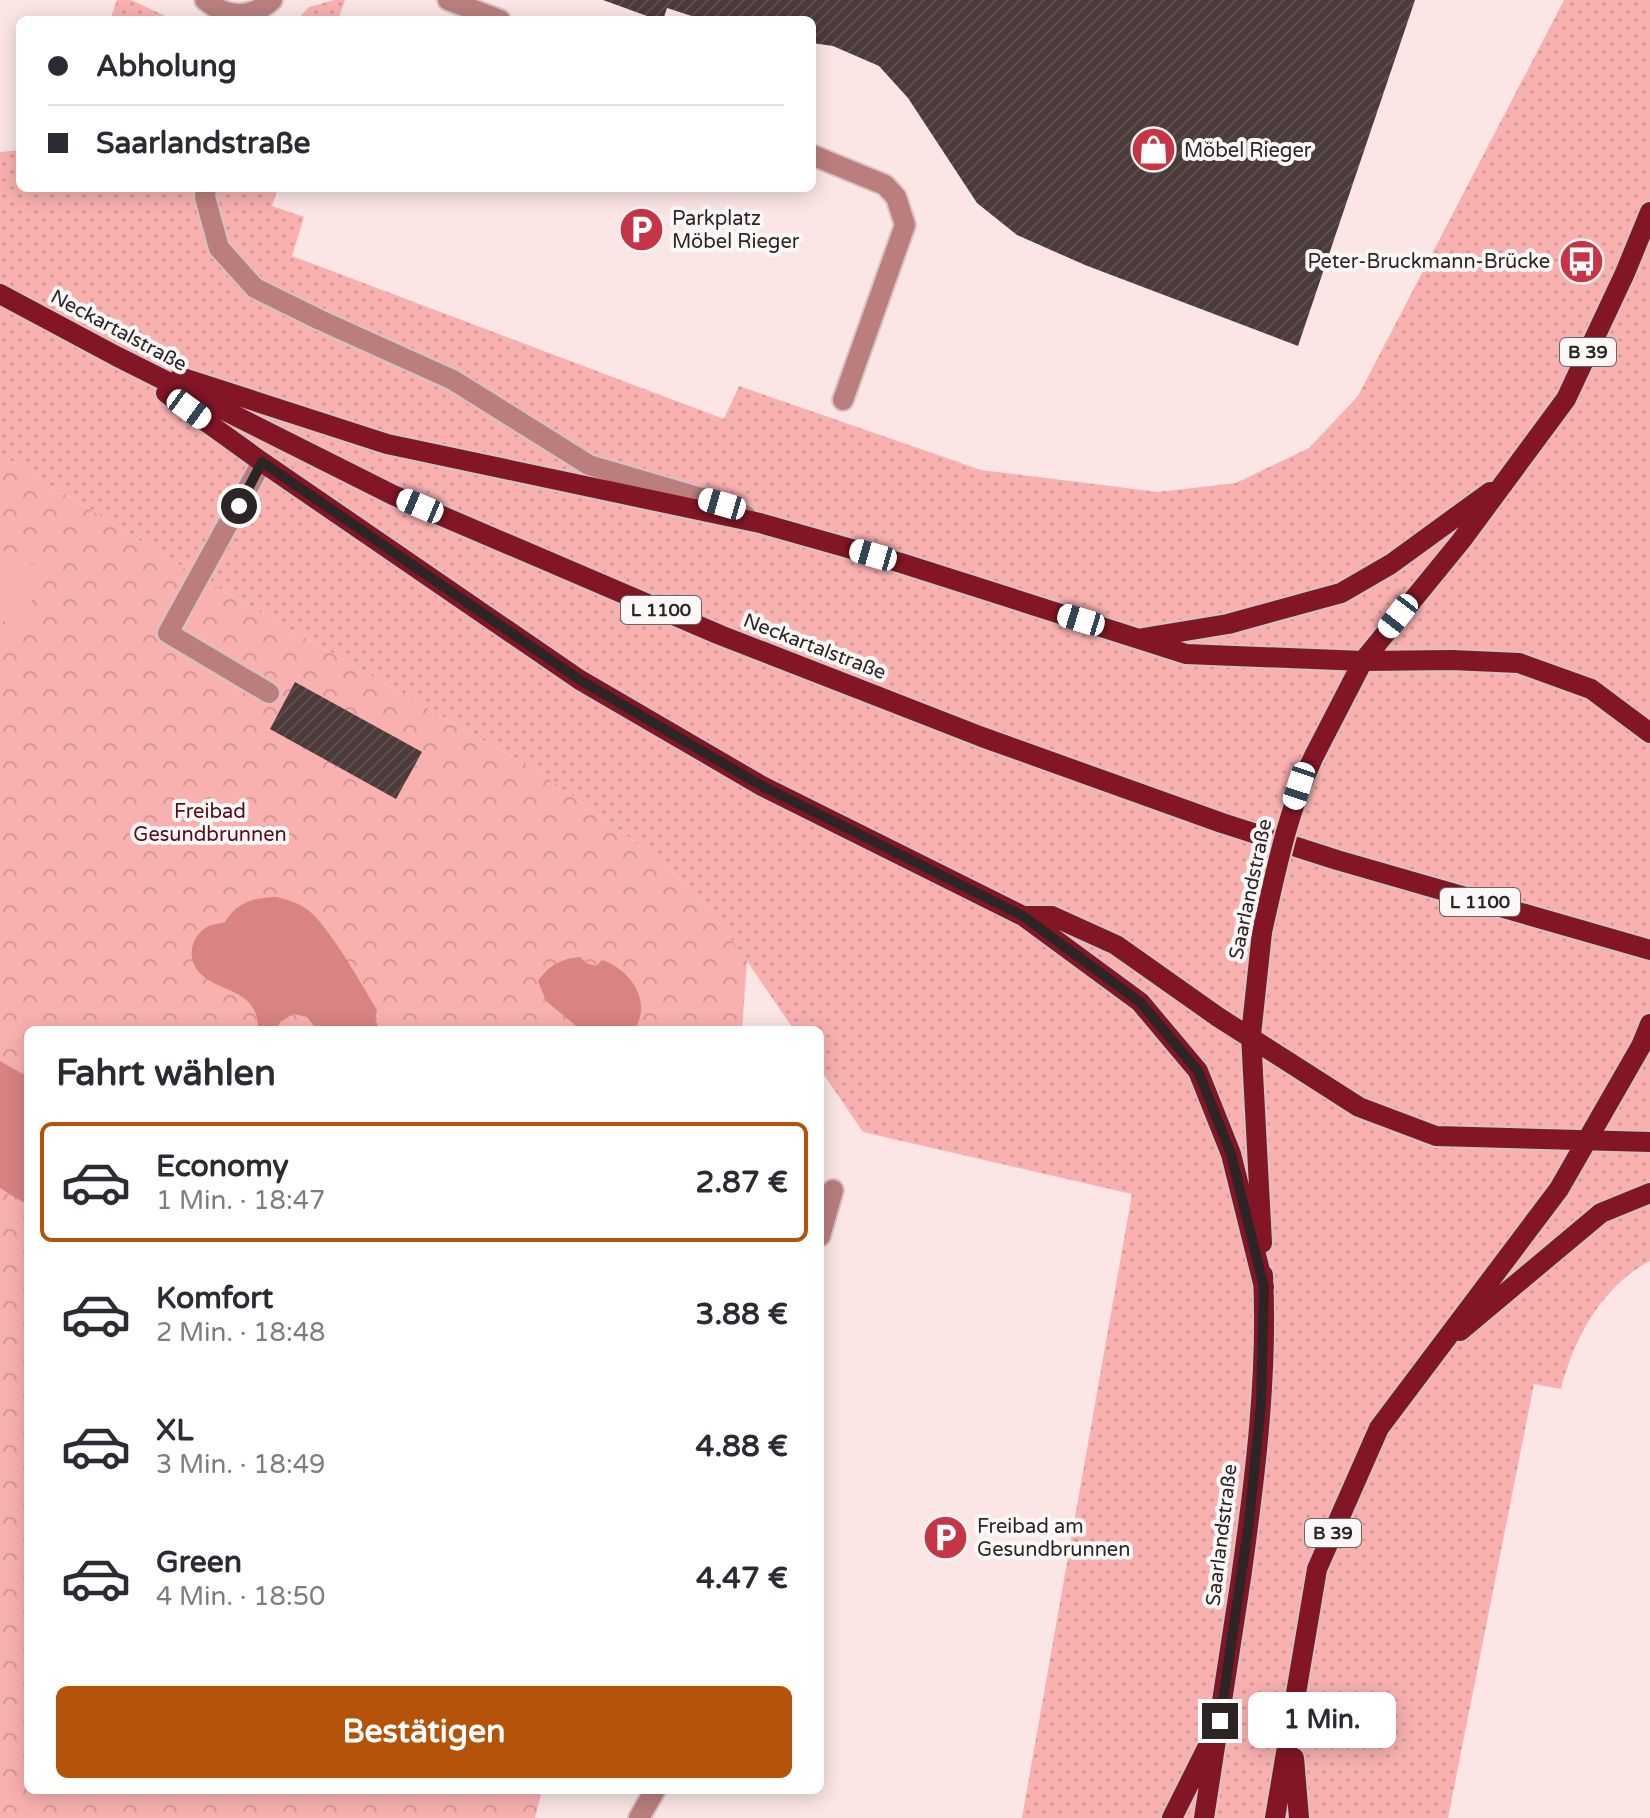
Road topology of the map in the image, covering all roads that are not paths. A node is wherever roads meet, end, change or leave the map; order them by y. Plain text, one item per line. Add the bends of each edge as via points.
1 (205, 0) edge
2 (448, 0) edge
3 (265, 9) edge
4 (490, 16) edge
5 (816, 157) edge
6 (206, 192) edge
7 (1650, 212) edge
8 (0, 294) edge
9 (116, 356) junction
10 (843, 400) dead end
11 (262, 462) junction
12 (1506, 480) junction
13 (760, 523) junction
14 (1141, 638) junction
15 (1363, 661) junction
16 (269, 693) dead end
17 (1650, 733) edge
18 (1023, 916) junction
19 (1650, 950) edge
20 (1650, 1024) edge
21 (1251, 1035) junction
22 (1587, 1140) junction
23 (1650, 1142) edge
24 (833, 1190) dead end
25 (1650, 1193) edge
26 (824, 1222) edge
27 (1264, 1287) junction
28 (1432, 1354) junction
29 (1220, 1721) junction
30 (1291, 1732) junction
31 (653, 1794) edge
32 (639, 1818) edge
33 (1172, 1818) edge
34 (1204, 1818) edge
35 (1275, 1818) edge
36 (1299, 1818) edge

1 - 3 lane via 217,11 240,15
2 - 4 lane
5 - 10 lane via 885,185 896,197 905,225
6 - 13 lane via 219,248 255,288 453,380 589,465 722,504
7 - 12 main road, Saarlandstraße / B 39 via 1566,399
8 - 9 main road, Neckartalstraße / L 1100
9 - 11 main road
9 - 13 main road via 387,444
9 - 19 main road, Neckartalstraße / L 1100 via 393,495 720,635 967,731 1337,860
11 - 16 lane via 168,633
11 - 18 main road via 580,680 762,786
12 - 14 main road via 1391,564 1341,593 1228,624
12 - 15 main road, Saarlandstraße / B 39
13 - 14 main road
14 - 15 main road via 1186,654
15 - 17 main road via 1519,663 1591,689
15 - 21 main road, Saarlandstraße / B 39, bridge via 1299,786 1287,824 1262,932
18 - 21 main road via 1052,916 1116,945
18 - 27 main road via 1140,1002 1198,1071 1231,1154
20 - 22 main road, B 39
21 - 22 main road via 1359,1107 1436,1136
21 - 27 main road, Saarlandstraße / B 39
22 - 23 main road
22 - 28 main road, B 39 via 1559,1189
24 - 26 lane
25 - 28 main road via 1601,1213
27 - 29 main road, Saarlandstraße / B 39 via 1261,1404
28 - 30 main road, B 39 via 1379,1428 1317,1569
29 - 33 main road
29 - 34 main road, Saarlandstraße / B 39
30 - 35 main road, B 39
30 - 36 main road
31 - 32 lane

